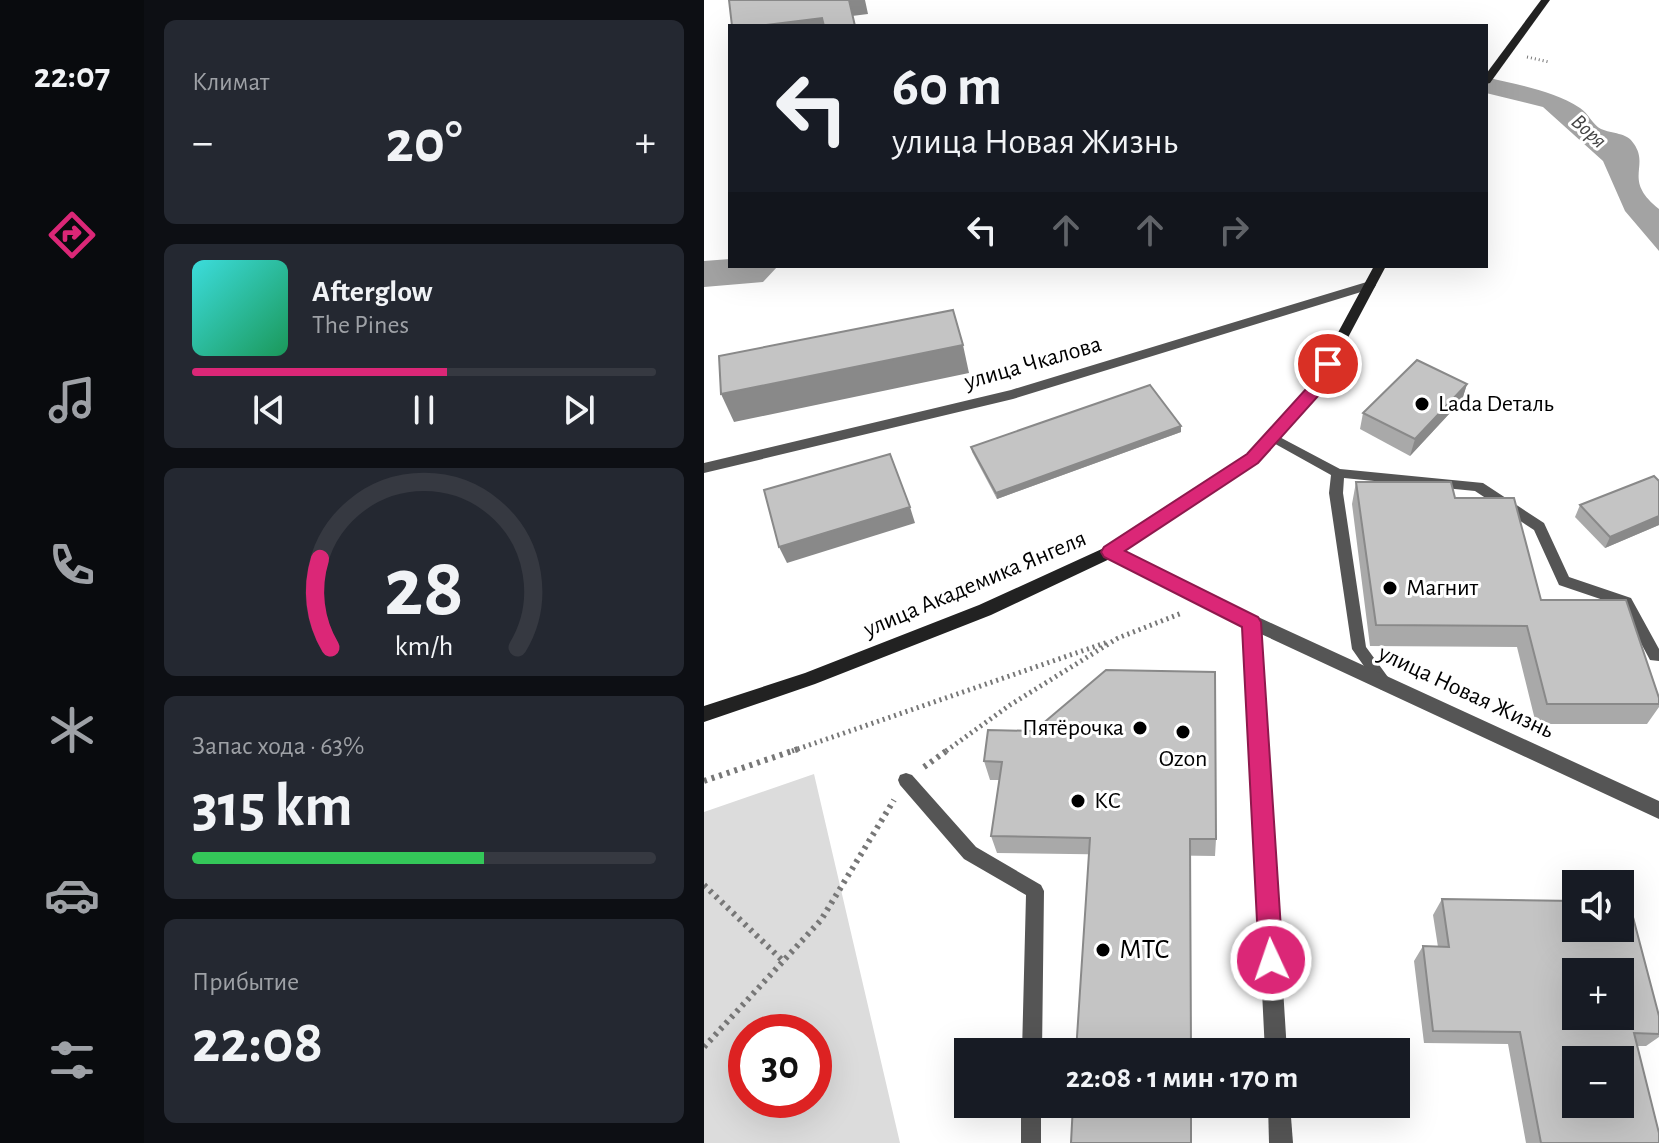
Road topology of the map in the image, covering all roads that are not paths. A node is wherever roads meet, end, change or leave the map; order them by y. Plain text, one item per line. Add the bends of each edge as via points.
1 (1546, 0) edge
2 (1488, 78) edge
3 (1379, 268) edge
4 (1370, 285) junction
5 (1272, 437) junction
6 (704, 468) edge
7 (1338, 473) junction
8 (1110, 552) junction
9 (1252, 622) junction
10 (1655, 656) dead end
11 (1385, 684) junction
12 (704, 714) edge
13 (906, 780) dead end
14 (1659, 810) edge
15 (1032, 1038) edge
16 (1275, 1038) edge
17 (1031, 1118) edge
18 (1280, 1118) edge
19 (1031, 1143) edge
20 (1281, 1143) edge

1 - 2 main road
3 - 4 main road, улица Академика Янгеля
4 - 5 main road, улица Академика Янгеля via 1313,391
4 - 6 street, улица Чкалова via 1013,394
5 - 7 lane
5 - 8 main road, улица Академика Янгеля via 1252,459
7 - 10 lane via 1478,486 1539,527 1564,581 1626,602
7 - 11 lane via 1336,493 1359,649
8 - 9 street, улица Новая Жизнь
8 - 12 main road, улица Академика Янгеля via 985,610
9 - 11 street, улица Новая Жизнь
9 - 16 street
11 - 14 street, улица Новая Жизнь
13 - 15 lane via 970,853 1035,891
17 - 19 lane
18 - 20 street

